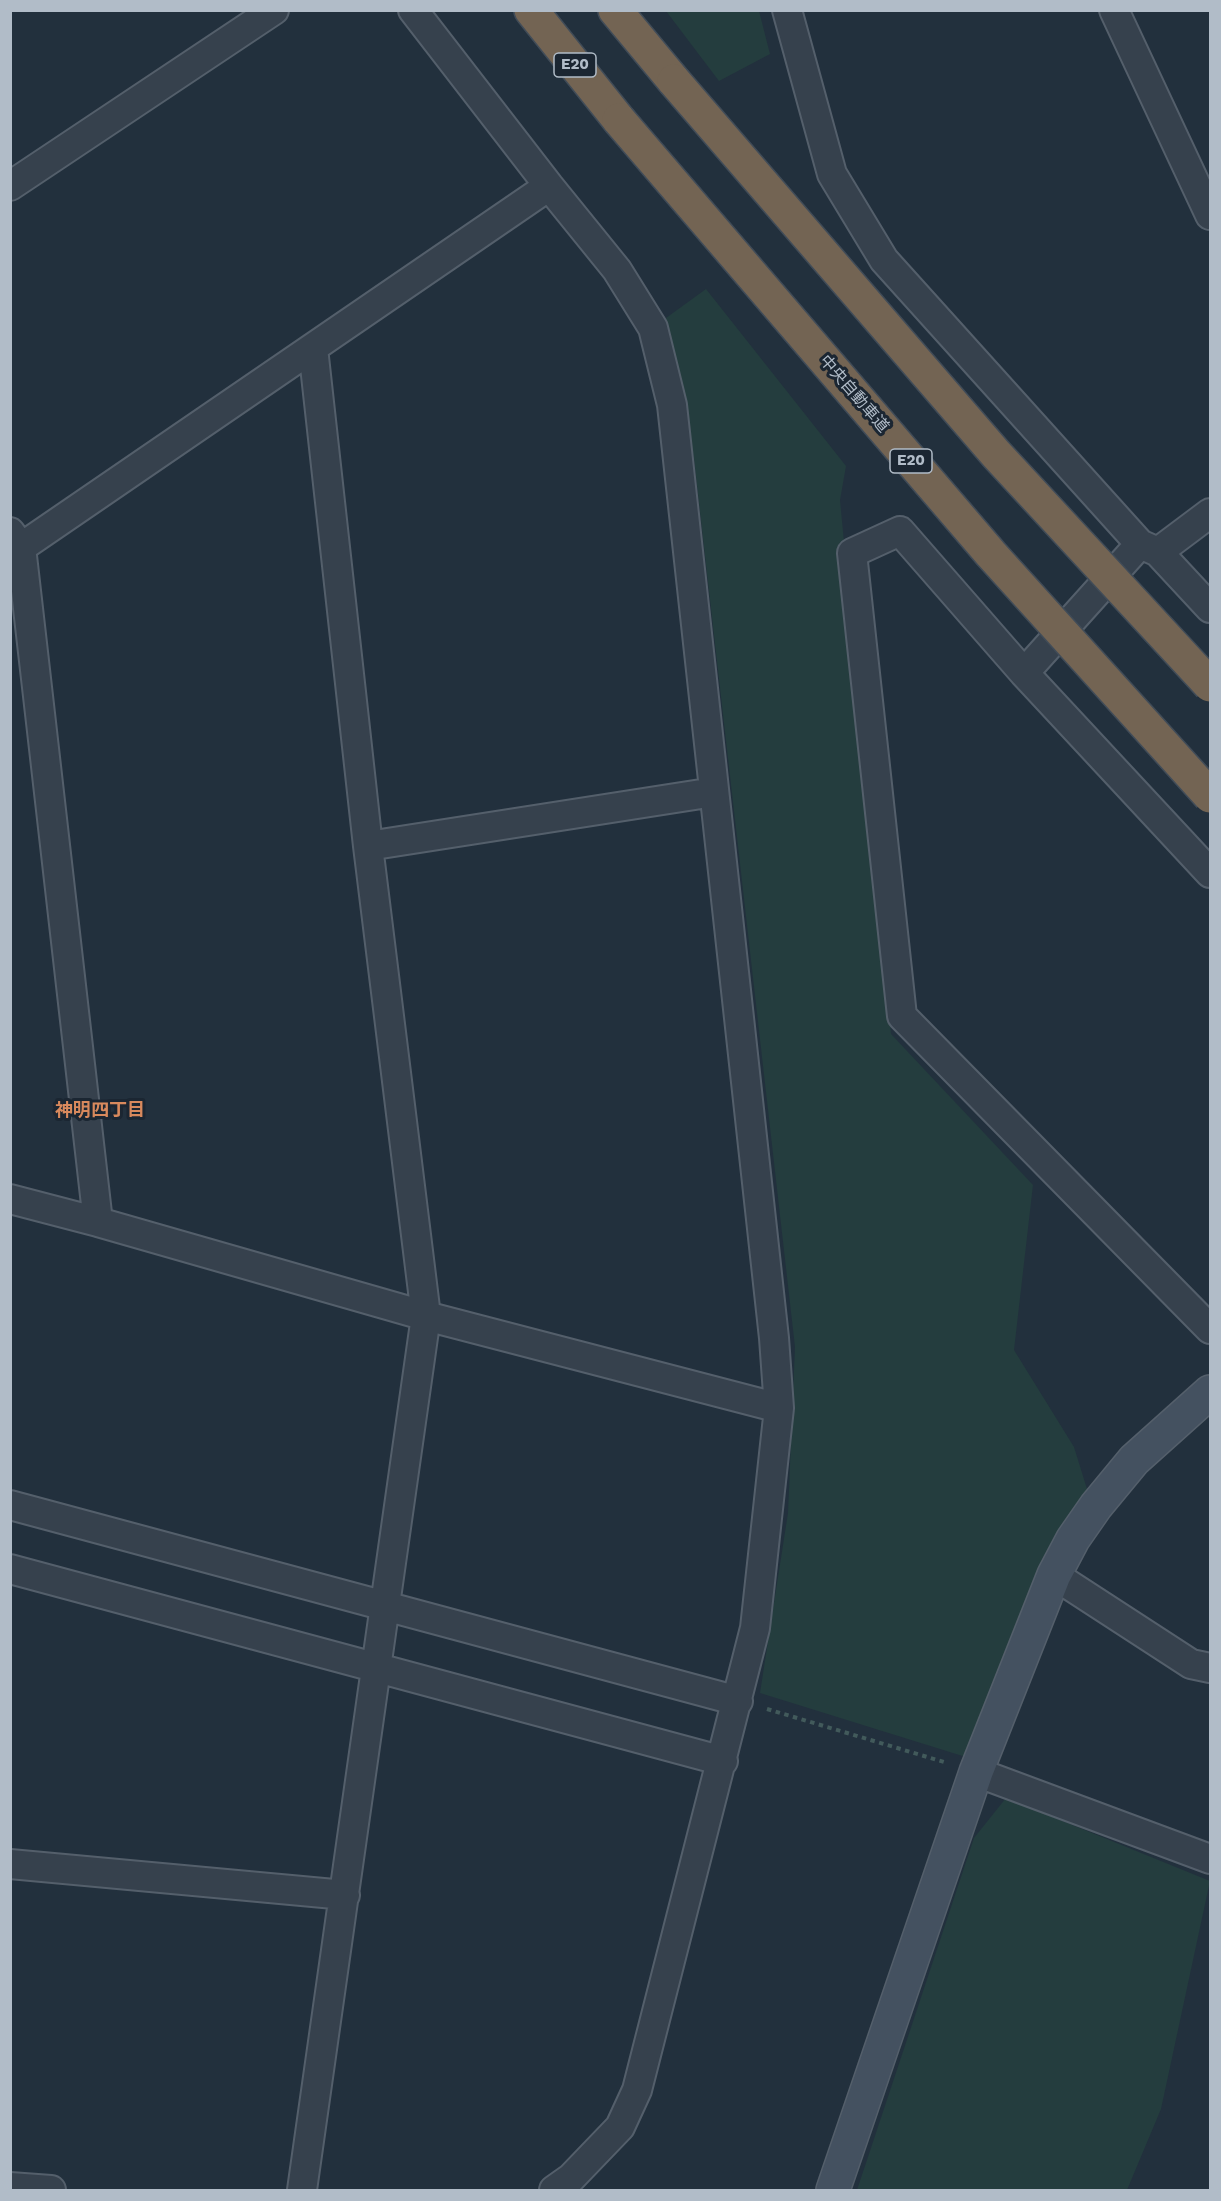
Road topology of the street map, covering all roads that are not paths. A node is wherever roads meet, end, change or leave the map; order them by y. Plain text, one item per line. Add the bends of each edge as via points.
1 (274, 10) edge
2 (412, 10) edge
3 (531, 10) edge
4 (615, 10) edge
5 (788, 10) edge
6 (1114, 10) edge
7 (10, 186) edge
8 (549, 186) junction
9 (1210, 215) edge
10 (313, 348) junction
11 (1210, 513) edge
12 (14, 545) edge
13 (1149, 548) junction
14 (1210, 608) edge
15 (1024, 673) junction
16 (1210, 686) edge
17 (714, 792) junction
18 (1210, 796) edge
19 (368, 846) junction
20 (1210, 873) edge
21 (10, 1198) edge
22 (98, 1222) junction
23 (426, 1317) junction
24 (1210, 1329) edge
25 (1210, 1392) edge
26 (779, 1408) junction
27 (10, 1505) edge
28 (10, 1569) edge
29 (1054, 1575) junction
30 (386, 1605) junction
31 (375, 1667) junction
32 (1210, 1668) edge
33 (738, 1701) junction
34 (723, 1761) junction
35 (976, 1772) junction
36 (1210, 1859) edge
37 (10, 1864) edge
38 (345, 1895) junction
39 (10, 2187) edge
40 (51, 2190) edge
41 (302, 2190) edge
42 (554, 2190) edge
43 (833, 2190) edge

1 - 7 street
2 - 8 street
3 - 18 highway, 中央自動車道 / E20, bridge via 619,120 991,554
4 - 16 highway, bridge via 996,454
5 - 13 street via 832,174 884,260
6 - 9 street
8 - 10 street
8 - 17 street via 617,270 653,328 672,405
10 - 12 street
10 - 19 street
11 - 13 street
12 - 22 street
13 - 14 street
13 - 15 street
15 - 20 street
15 - 24 street via 900,531 852,553 902,1016
17 - 19 street
17 - 26 street
19 - 23 street
21 - 22 street
22 - 23 street
23 - 26 street
23 - 30 street
25 - 29 street via 1134,1460 1073,1539
26 - 33 street via 755,1628
27 - 30 street
28 - 31 street
29 - 32 street via 1191,1664
29 - 35 street
30 - 31 street
30 - 33 street
31 - 34 street
31 - 38 street
33 - 34 street
34 - 42 street via 637,2090 620,2127 571,2178
35 - 36 street
35 - 43 street
37 - 38 street
38 - 41 street
39 - 40 street

